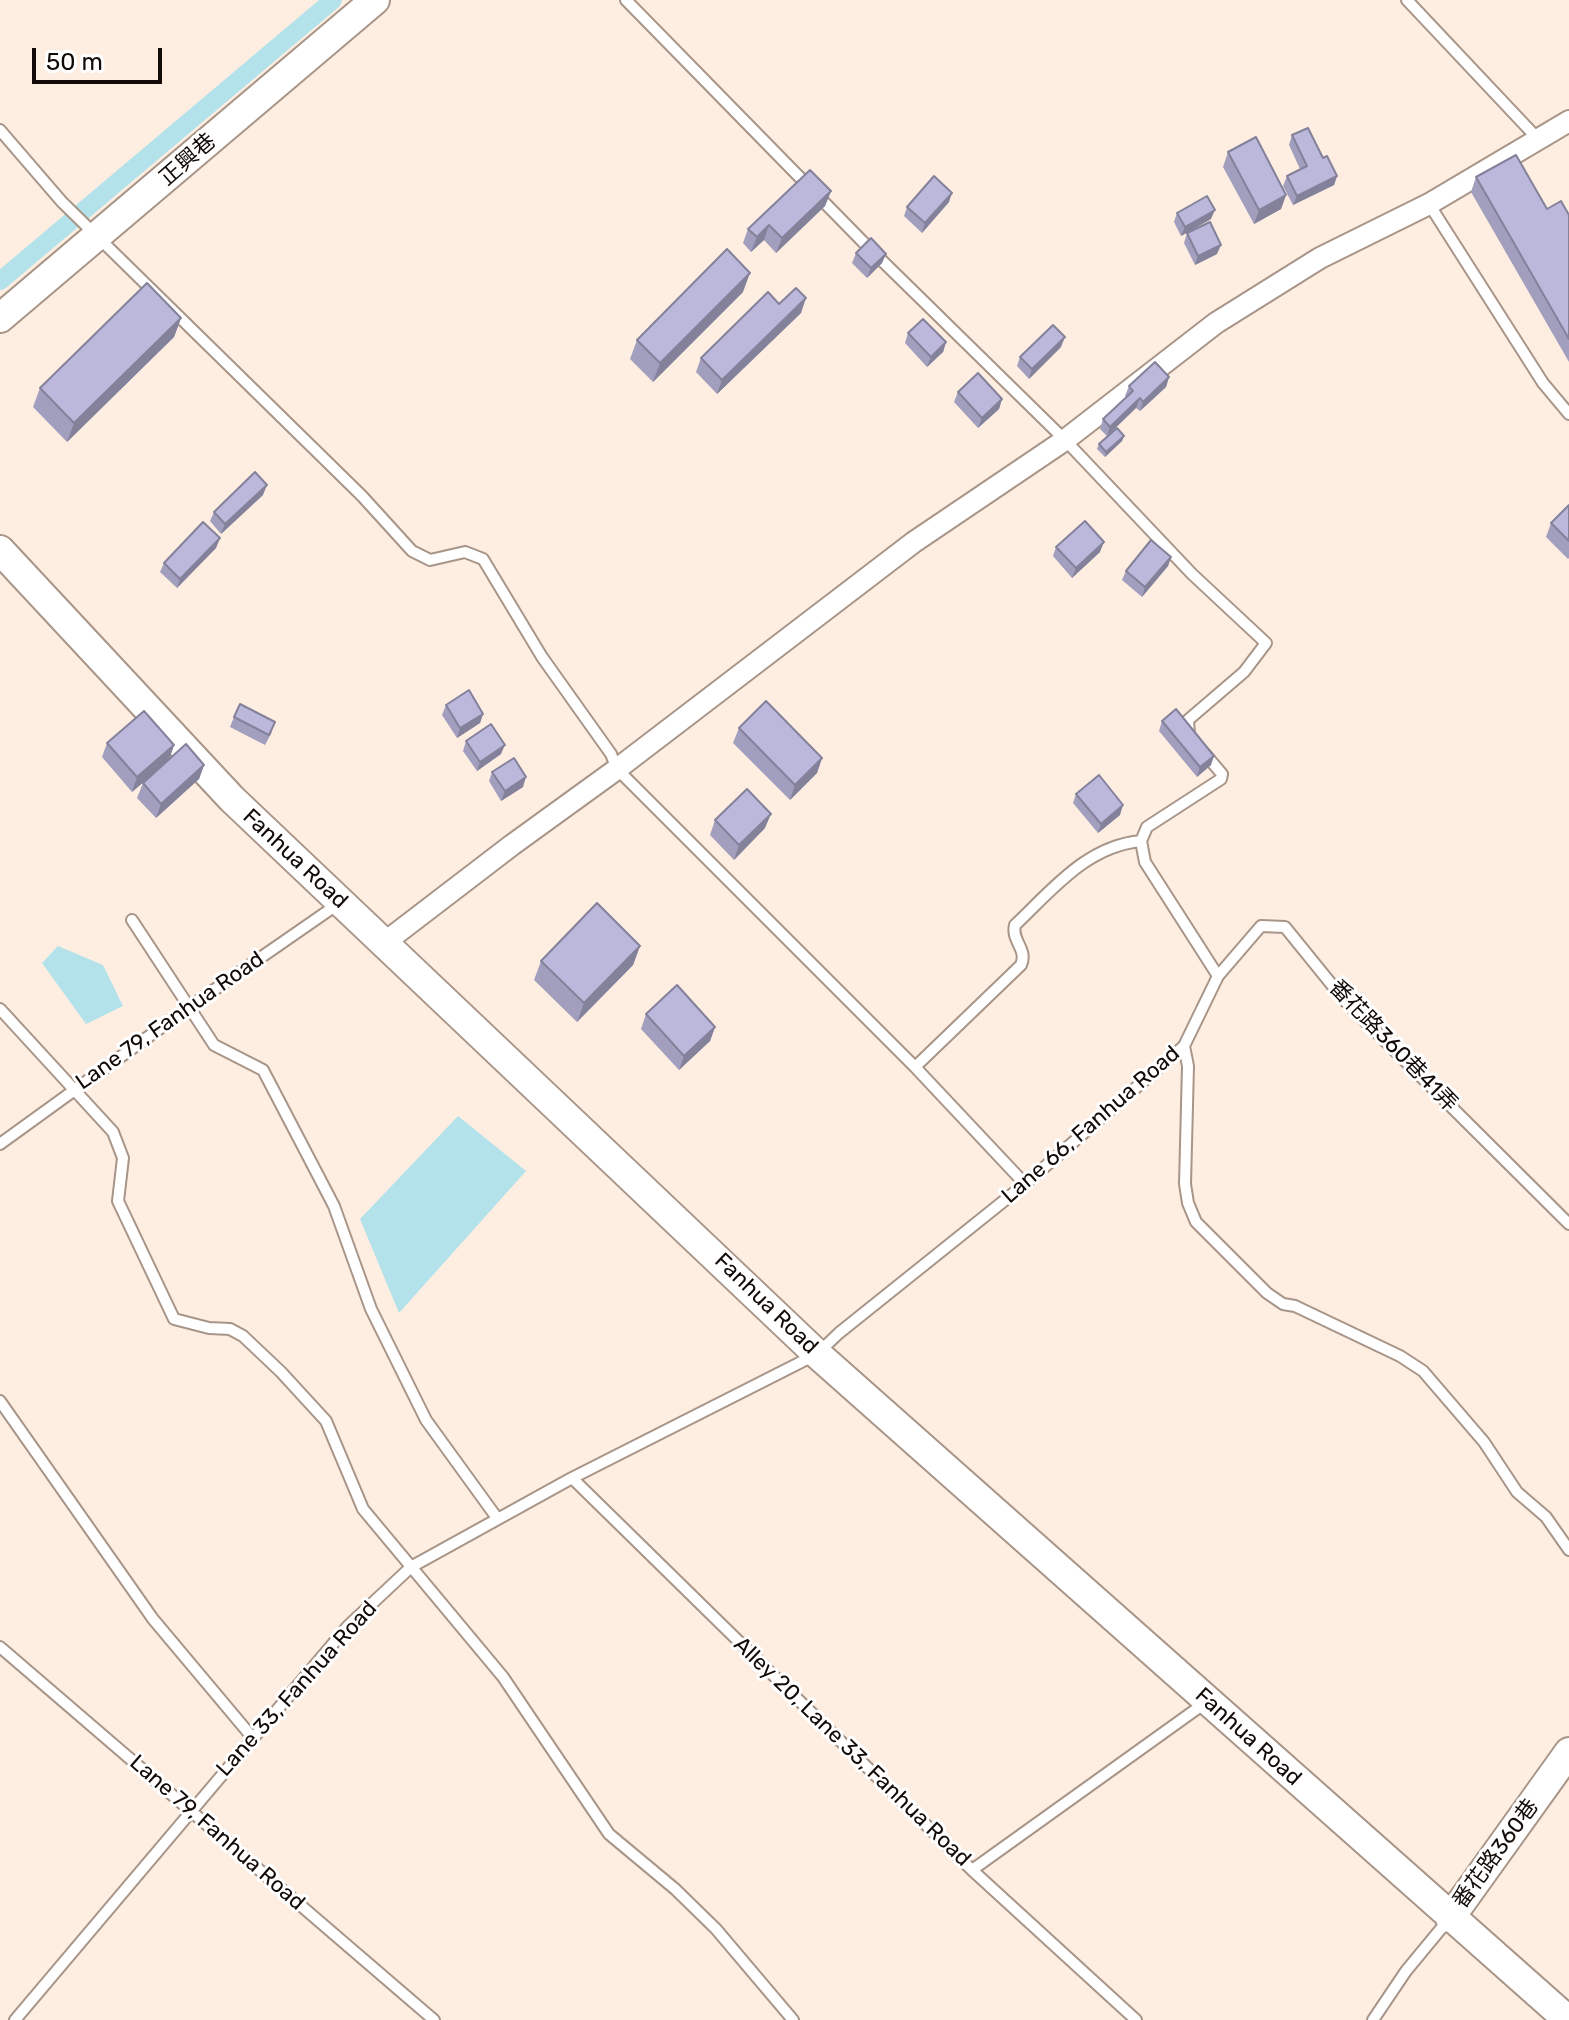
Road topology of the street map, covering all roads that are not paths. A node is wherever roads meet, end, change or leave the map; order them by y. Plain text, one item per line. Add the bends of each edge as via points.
1 (375, 0) edge
2 (626, 0) edge
3 (1407, 0) edge
4 (1569, 121) edge
5 (0, 130) edge
6 (1538, 139) junction
7 (1429, 204) junction
8 (99, 236) junction
9 (0, 318) edge
10 (1569, 414) edge
11 (1065, 440) junction
12 (0, 550) edge
13 (617, 769) junction
14 (1141, 841) junction
15 (342, 902) junction
16 (132, 920) dead end
17 (384, 943) junction
18 (1218, 976) junction
19 (188, 1008) junction
20 (0, 1009) edge
21 (1184, 1046) junction
22 (915, 1067) junction
23 (74, 1089) junction
24 (0, 1144) edge
25 (1025, 1184) junction
26 (1569, 1224) edge
27 (817, 1354) junction
28 (0, 1401) edge
29 (572, 1478) junction
30 (497, 1518) junction
31 (1569, 1550) edge
32 (411, 1567) junction
33 (0, 1647) edge
34 (1207, 1701) junction
35 (252, 1737) junction
36 (1569, 1752) edge
37 (190, 1810) junction
38 (972, 1870) junction
39 (1450, 1918) junction
40 (15, 2020) edge
41 (434, 2020) edge
42 (793, 2020) edge
43 (1136, 2020) edge
44 (1373, 2020) edge
45 (1568, 2020) edge

1 - 8 main road, 正興巷
2 - 11 lane
3 - 6 lane
4 - 6 street
5 - 8 lane
6 - 7 street
7 - 10 lane via 1543,383
7 - 11 street via 1320,258 1216,323
8 - 9 main road, 正興巷
8 - 13 lane via 412,551 430,560 465,552 483,559
11 - 13 street via 914,542
11 - 14 lane via 1192,574 1266,643 1244,672 1188,720 1187,733 1218,766 1221,779 1147,827
12 - 15 main road, Fanhua Road via 232,799
13 - 17 street
13 - 22 lane
14 - 18 lane via 1145,862
14 - 22 lane via 1120,843 1085,860 1015,925 1021,965
15 - 17 main road, Fanhua Road
15 - 19 lane, Lane 79, Fanhua Road
16 - 19 lane
17 - 27 main road, Fanhua Road
18 - 21 lane, Lane 66, Fanhua Road
18 - 26 lane, 番花路360巷41弄 via 1261,926 1285,927 1345,1001
19 - 23 lane, Lane 79, Fanhua Road
19 - 30 lane via 214,1045 263,1070 334,1206 371,1309 426,1420
20 - 23 lane
21 - 25 lane, Lane 66, Fanhua Road
21 - 31 lane via 1185,1184 1196,1222 1283,1304 1423,1371
22 - 25 lane
23 - 24 lane, Lane 79, Fanhua Road
23 - 32 lane via 113,1132 123,1158 118,1201 174,1319 230,1329 281,1372 326,1421 363,1509
25 - 27 lane, Lane 66, Fanhua Road
27 - 29 lane, Lane 33, Fanhua Road
27 - 34 main road, Fanhua Road
28 - 35 lane via 153,1619
29 - 30 lane, Lane 33, Fanhua Road
29 - 38 lane, Alley 20, Lane 33, Fanhua Road
30 - 32 lane, Lane 33, Fanhua Road
32 - 35 lane, Lane 33, Fanhua Road via 348,1626
32 - 42 lane via 503,1677 609,1834 716,1929
33 - 37 lane, Lane 79, Fanhua Road
34 - 38 lane
34 - 39 main road, Fanhua Road
35 - 37 lane, Lane 33, Fanhua Road
36 - 39 main road, 番花路360巷
37 - 40 lane, Lane 33, Fanhua Road
37 - 41 lane, Lane 79, Fanhua Road
38 - 43 lane, Alley 20, Lane 33, Fanhua Road
39 - 44 lane
39 - 45 main road, Fanhua Road

